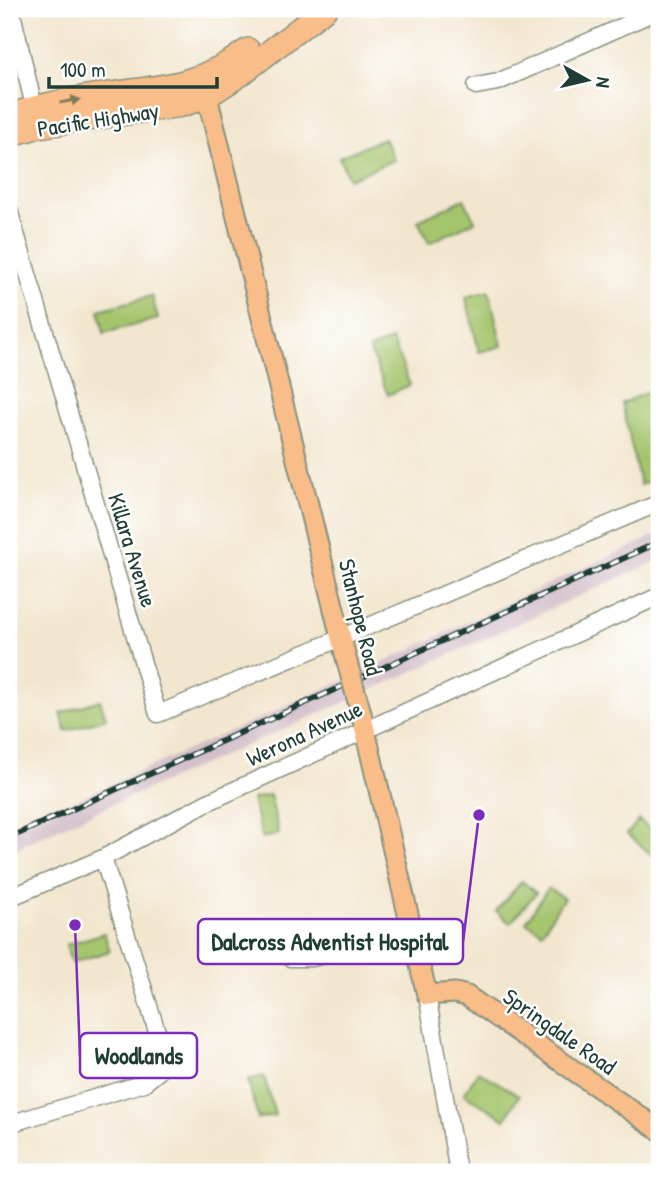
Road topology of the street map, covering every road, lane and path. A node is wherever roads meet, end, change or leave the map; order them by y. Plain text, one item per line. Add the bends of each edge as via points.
1 (10, 9) edge
2 (304, 9) edge
3 (326, 9) edge
4 (659, 10) edge
5 (476, 86) dead end
6 (203, 87) junction
7 (9, 116) edge
8 (36, 117) junction
9 (9, 135) edge
10 (9, 210) edge
11 (659, 503) edge
12 (659, 596) edge
13 (341, 638) junction
14 (363, 722) junction
15 (103, 858) junction
16 (9, 898) edge
17 (412, 933) junction
18 (290, 958) dead end
19 (427, 995) junction
20 (9, 1124) edge
21 (659, 1130) edge
22 (9, 1167) edge
23 (10, 1172) edge
24 (457, 1172) edge

1 - 8 street
2 - 6 highway, Pacific Highway
3 - 6 highway, Pacific Highway via 241,74
4 - 5 street via 498,82
6 - 8 highway, Pacific Highway via 182,106
6 - 13 main road, Stanhope Road
7 - 8 highway, Pacific Highway
8 - 9 highway, Pacific Highway
10 - 13 street, Killara Avenue via 158,714
11 - 13 street
12 - 14 street, Werona Avenue
13 - 14 main road, Stanhope Road, bridge
14 - 15 street, Werona Avenue
14 - 17 main road, Stanhope Road
15 - 16 street, Werona Avenue
15 - 20 street via 163,1051 159,1071 144,1083
17 - 18 street via 312,958
17 - 19 main road, Stanhope Road
19 - 21 main road, Springdale Road via 467,996
19 - 24 street, Stanhope Road
22 - 23 street

